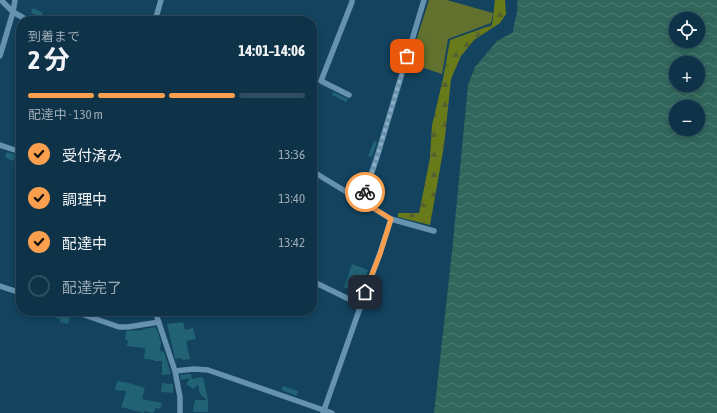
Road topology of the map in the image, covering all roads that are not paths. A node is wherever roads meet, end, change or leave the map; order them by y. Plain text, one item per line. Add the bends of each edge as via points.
1 (1, 0) edge
2 (15, 0) edge
3 (161, 0) edge
4 (352, 0) edge
5 (424, 0) edge
6 (13, 12) junction
7 (20, 16) edge
8 (157, 16) edge
9 (0, 56) edge
10 (349, 95) dead end
11 (0, 145) edge
12 (16, 150) edge
13 (317, 173) edge
14 (362, 201) junction
15 (391, 219) junction
16 (434, 231) dead end
17 (317, 284) edge
18 (0, 286) edge
19 (16, 291) edge
20 (360, 305) junction
21 (87, 316) edge
22 (157, 316) edge
23 (159, 322) junction
24 (175, 371) junction
25 (323, 411) edge
26 (180, 413) edge
27 (332, 413) edge

1 - 6 street
2 - 6 street
3 - 8 street
4 - 10 street via 320,81
5 - 14 street
6 - 7 street
6 - 9 street
11 - 12 street
13 - 14 street
14 - 15 street
15 - 16 street
15 - 20 street
17 - 20 street
18 - 19 street
20 - 25 street
21 - 23 street via 119,327
22 - 23 street
23 - 24 street
24 - 25 street via 208,370
24 - 26 street
25 - 27 street

